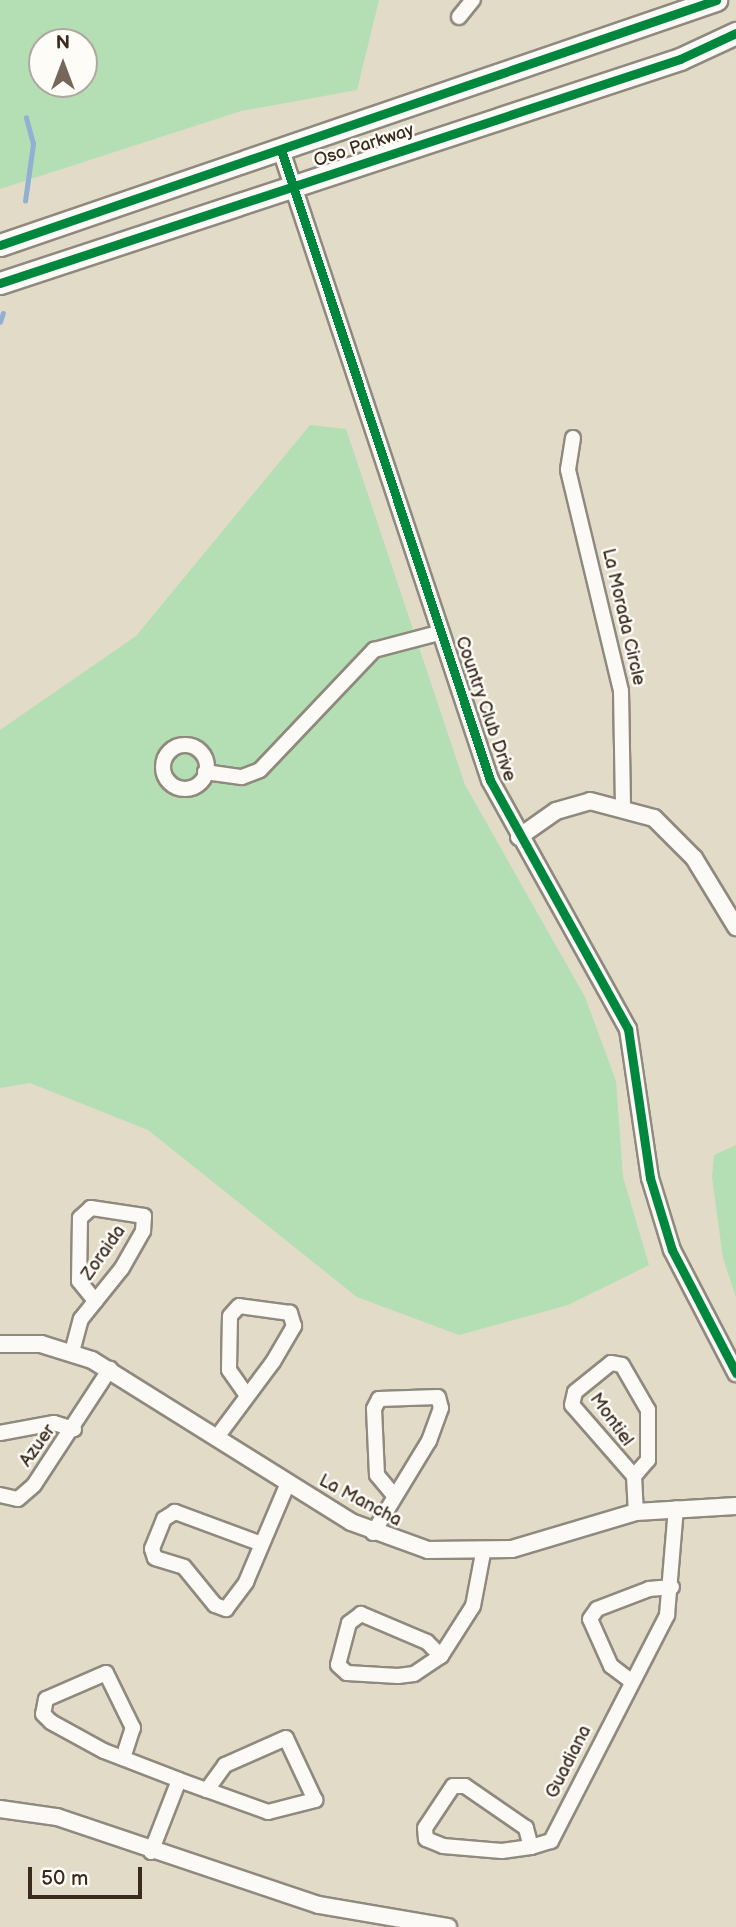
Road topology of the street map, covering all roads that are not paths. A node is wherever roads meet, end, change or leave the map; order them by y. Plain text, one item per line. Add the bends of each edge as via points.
1 (473, 0) edge
2 (716, 0) edge
3 (459, 17) dead end
4 (736, 33) edge
5 (282, 153) junction
6 (294, 186) junction
7 (0, 245) edge
8 (0, 283) edge
9 (573, 438) dead end
10 (442, 632) junction
11 (205, 772) dead end
12 (623, 807) junction
13 (519, 837) junction
14 (736, 927) edge
15 (95, 1301) junction
16 (0, 1344) edge
17 (72, 1352) junction
18 (110, 1369) junction
19 (736, 1373) edge
20 (246, 1394) junction
21 (74, 1429) junction
22 (0, 1433) edge
23 (217, 1437) junction
24 (634, 1476) junction
25 (288, 1483) junction
26 (393, 1494) junction
27 (0, 1495) edge
28 (736, 1506) edge
29 (676, 1508) junction
30 (636, 1512) junction
31 (373, 1533) junction
32 (259, 1543) junction
33 (483, 1553) junction
34 (672, 1587) junction
35 (441, 1656) junction
36 (631, 1681) junction
37 (123, 1758) junction
38 (178, 1780) junction
39 (206, 1790) junction
40 (0, 1809) edge
41 (531, 1847) junction
42 (150, 1852) junction
43 (448, 1927) edge

1 - 3 street
2 - 5 main road, Oso Parkway
4 - 6 main road, Oso Parkway via 680,59
5 - 6 street, Country Club Drive
5 - 7 main road, Oso Parkway
6 - 8 main road, Oso Parkway
6 - 10 street, Country Club Drive
9 - 12 street, La Morada Circle via 568,470 621,691
10 - 11 street via 374,650 260,769 242,777
10 - 13 street, Country Club Drive via 490,780
12 - 13 street via 579,805
12 - 14 street via 654,818 676,835
13 - 19 street, Country Club Drive via 628,1029 662,1220 686,1285
15 - 15 street, Zoraida via 79,1281 80,1217 91,1208 144,1216 143,1231
15 - 17 street, Zoraida
16 - 17 street, La Mancha
17 - 18 street, La Mancha
18 - 21 street, Azuer
18 - 23 street, La Mancha
20 - 20 street via 229,1370 230,1316 239,1306 290,1313 294,1326
20 - 23 street
21 - 22 street, Azuer via 54,1423
21 - 27 street, Azuer via 34,1485 18,1499
23 - 25 street, La Mancha
24 - 24 street, Montiel via 572,1405 575,1392 611,1363 622,1365 648,1410 648,1461
24 - 30 street, Montiel
25 - 31 street, La Mancha
25 - 32 street
26 - 26 street via 377,1475 374,1409 379,1399 438,1397 441,1408 429,1441
26 - 31 street
28 - 29 street, La Mancha
29 - 30 street, La Mancha
29 - 34 street, Guadiana
30 - 33 street, La Mancha
31 - 33 street, La Mancha via 428,1550
32 - 32 street via 246,1582 226,1609 215,1605 184,1567 155,1558 152,1549 164,1518 175,1512
33 - 35 street via 473,1606
34 - 36 street, Guadiana via 667,1615
34 - 36 street via 649,1589 597,1609 590,1619 611,1666
35 - 35 street via 414,1674 398,1676 347,1673 338,1664 349,1623 361,1614 427,1642
36 - 41 street, Guadiana via 551,1841
37 - 37 street via 46,1718 46,1699 106,1673 133,1728
37 - 38 street
38 - 39 street
38 - 42 street
39 - 39 street via 225,1765 286,1738 315,1800 268,1812
40 - 42 street via 57,1817
41 - 41 street via 443,1846 426,1839 425,1828 453,1786 465,1786 526,1828
42 - 43 street via 319,1905

